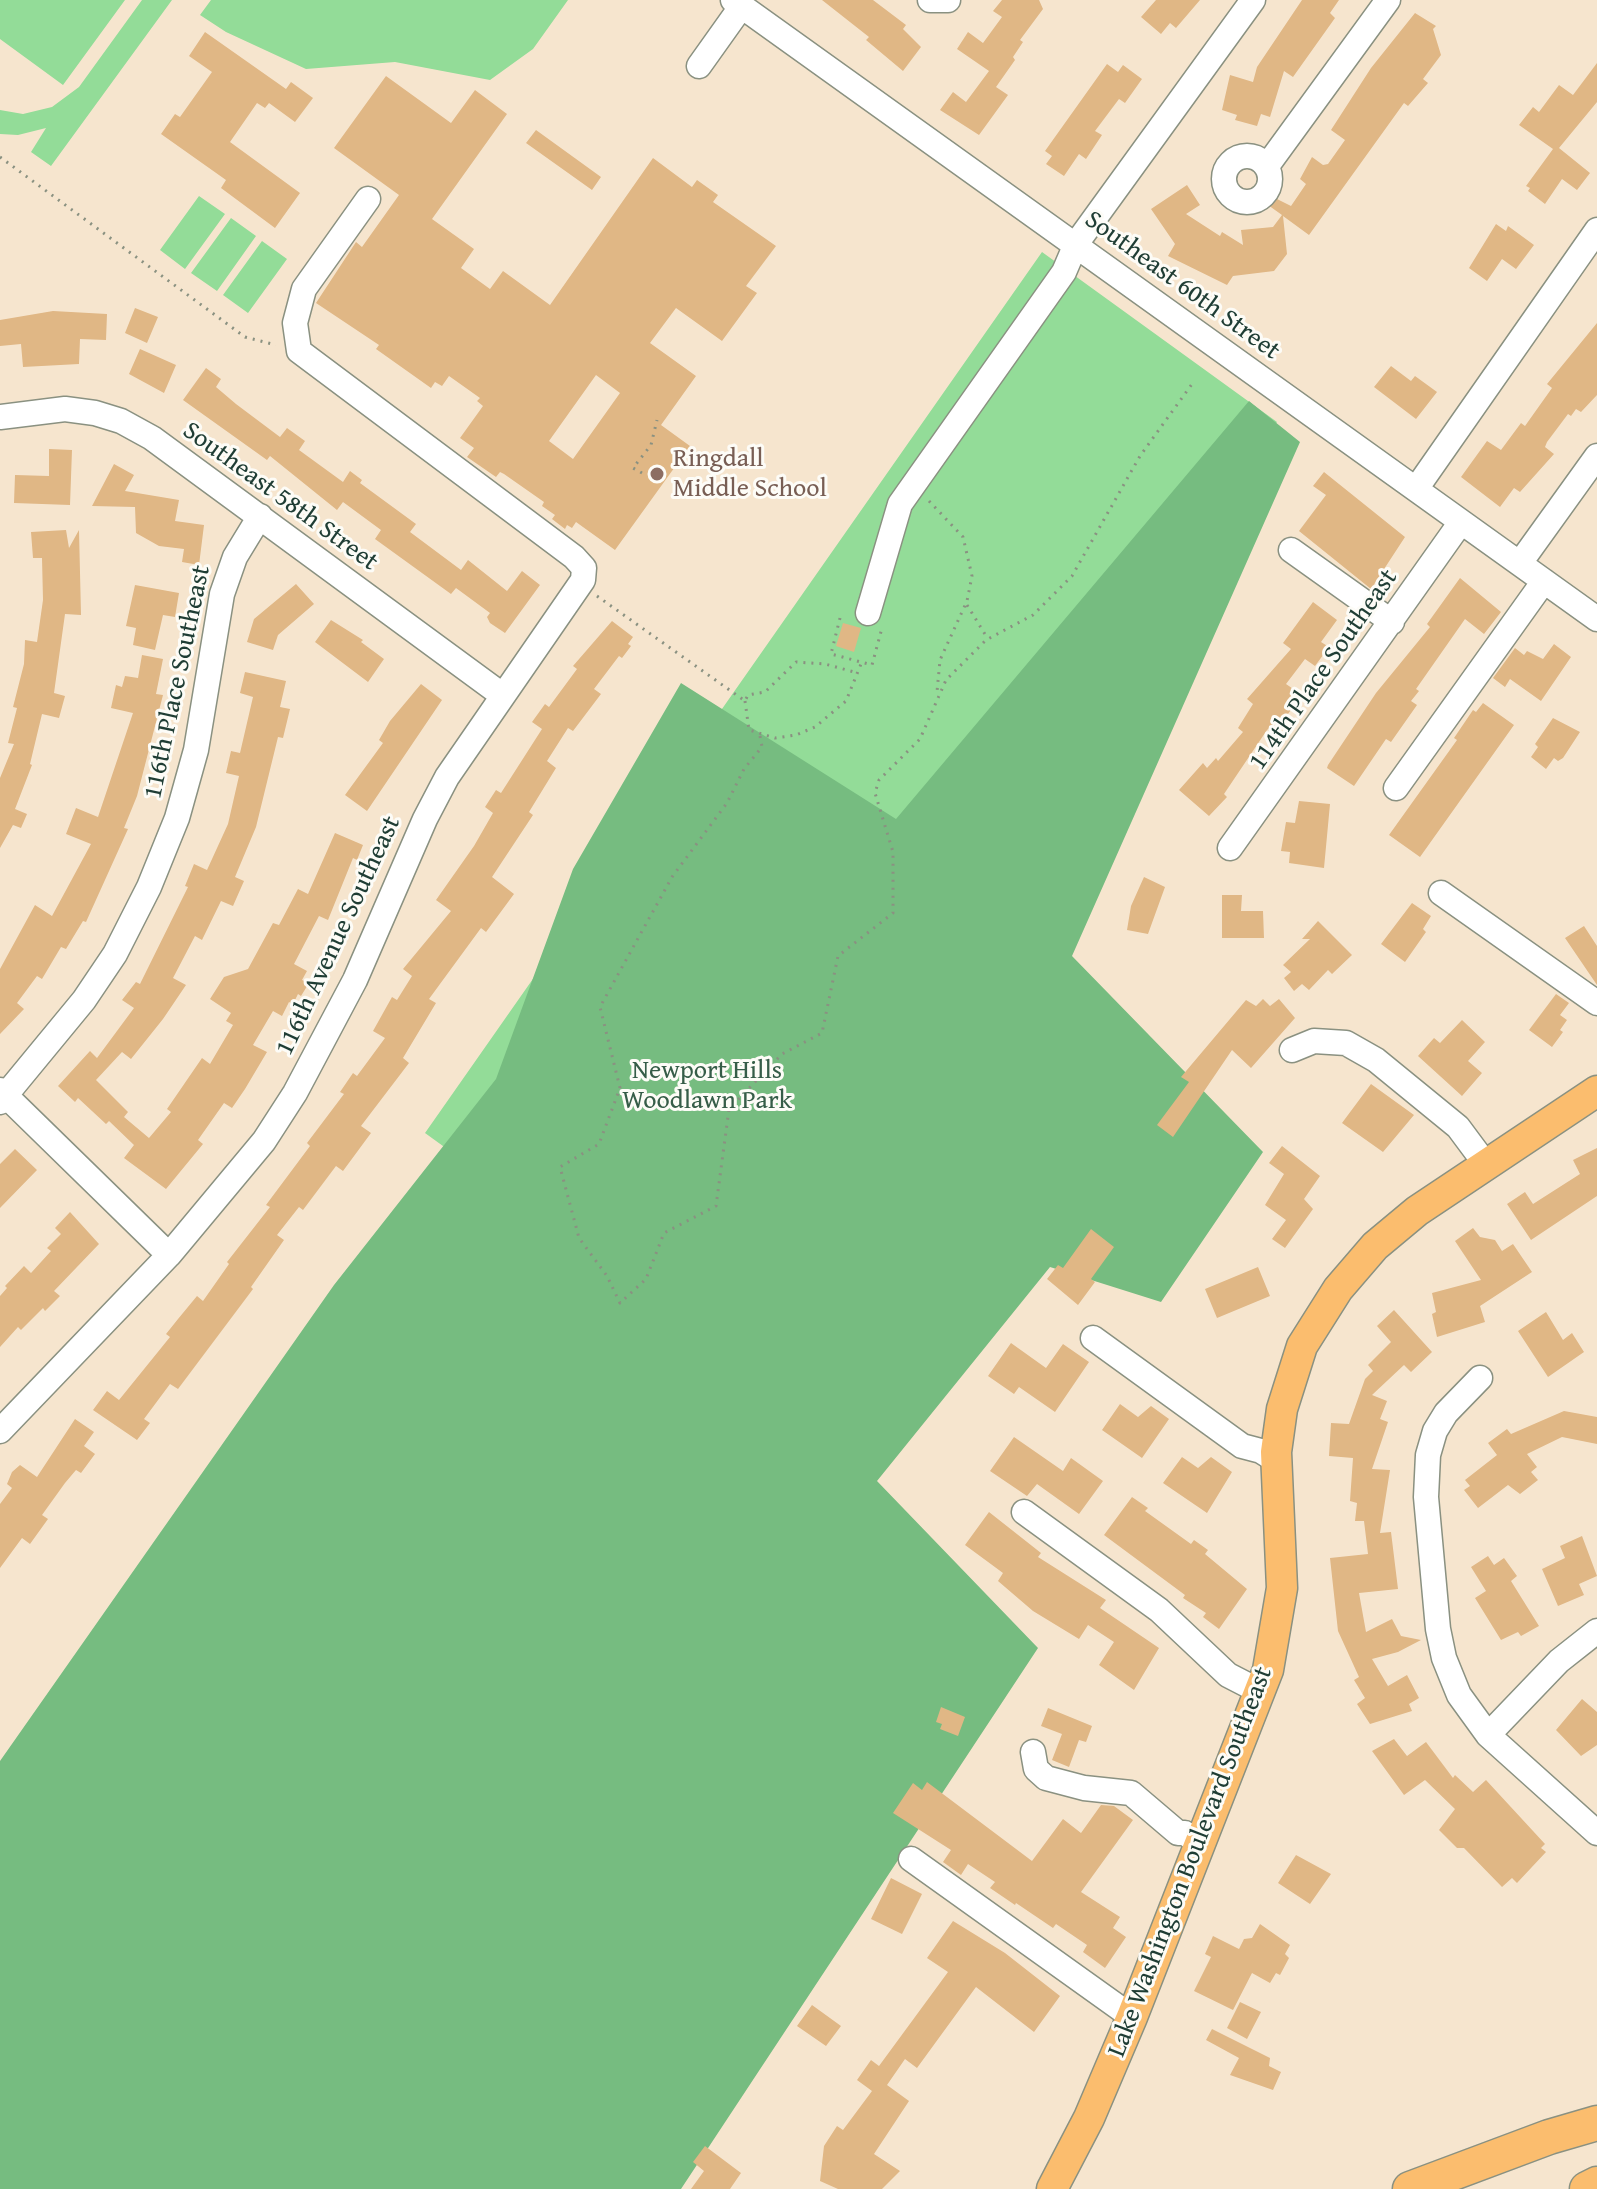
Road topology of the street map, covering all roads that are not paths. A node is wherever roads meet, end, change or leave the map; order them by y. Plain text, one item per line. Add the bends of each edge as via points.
1 (930, 0) edge
2 (948, 0) edge
3 (1253, 0) edge
4 (1388, 0) edge
5 (737, 3) edge
6 (699, 66) dead end
7 (1267, 166) dead end
8 (368, 199) dead end
9 (1597, 230) edge
10 (1076, 244) junction
11 (0, 417) edge
12 (1597, 456) edge
13 (1416, 489) junction
14 (260, 516) junction
15 (1461, 522) junction
16 (1291, 550) dead end
17 (1520, 563) junction
18 (1544, 581) junction
19 (868, 613) dead end
20 (1597, 619) edge
21 (1392, 622) junction
22 (502, 695) junction
23 (1396, 788) dead end
24 (1230, 848) dead end
25 (1441, 893) dead end
26 (1597, 1003) edge
27 (1292, 1050) dead end
28 (1597, 1091) edge
29 (2, 1096) edge
30 (1487, 1166) junction
31 (169, 1255) junction
32 (1093, 1338) dead end
33 (1480, 1378) dead end
34 (0, 1431) edge
35 (1277, 1461) junction
36 (1024, 1512) dead end
37 (1597, 1631) edge
38 (1261, 1692) junction
39 (1488, 1735) junction
40 (1033, 1752) dead end
41 (1597, 1833) edge
42 (1201, 1845) junction
43 (911, 1859) dead end
44 (1132, 2017) junction
45 (1597, 2125) edge
46 (1597, 2184) edge
47 (1052, 2189) edge
48 (1410, 2189) edge
49 (1456, 2189) edge
50 (1587, 2189) edge

1 - 2 street
3 - 10 street
4 - 7 street
5 - 6 street
5 - 10 street, Southeast 60th Street
8 - 22 street, 116th Avenue Southeast via 304,289 295,323 299,351 584,568 583,580
9 - 13 street
10 - 13 street, Southeast 60th Street
10 - 19 street via 1064,272 900,504
11 - 14 street, Southeast 58th Street via 65,409 121,421
12 - 17 street
13 - 15 street, Southeast 60th Street
14 - 22 street, Southeast 58th Street
14 - 29 street, 116th Place Southeast via 235,557 222,594 196,750 177,818 149,887 115,954 45,1051
15 - 17 street, Southeast 60th Street
15 - 21 street, 114th Place Southeast
16 - 21 street
17 - 18 street, Southeast 60th Street
18 - 20 street, Southeast 60th Street
18 - 23 street
21 - 24 street, 114th Place Southeast
22 - 31 street, 116th Avenue Southeast via 425,819 355,980 295,1093 235,1179
25 - 26 street
27 - 30 street via 1314,1041 1346,1043 1376,1060 1458,1127
28 - 30 main road, Lake Washington Boulevard Southeast
29 - 31 street
30 - 35 main road, Lake Washington Boulevard Southeast via 1417,1211 1375,1246 1315,1321 1291,1370
31 - 34 street, 116th Avenue Southeast
32 - 35 street via 1242,1446
33 - 39 street via 1435,1431 1426,1497 1444,1658 1459,1695
35 - 38 main road, Lake Washington Boulevard Southeast via 1282,1588 1279,1624
36 - 38 street via 1159,1610 1228,1675
37 - 39 street via 1559,1661
38 - 42 main road, Lake Washington Boulevard Southeast
39 - 41 street
40 - 42 street via 1036,1769 1046,1778 1131,1793 1178,1833
42 - 44 main road, Lake Washington Boulevard Southeast
43 - 44 street
44 - 47 main road, Lake Washington Boulevard Southeast
45 - 48 highway via 1549,2137
45 - 49 highway via 1550,2151
46 - 50 highway

